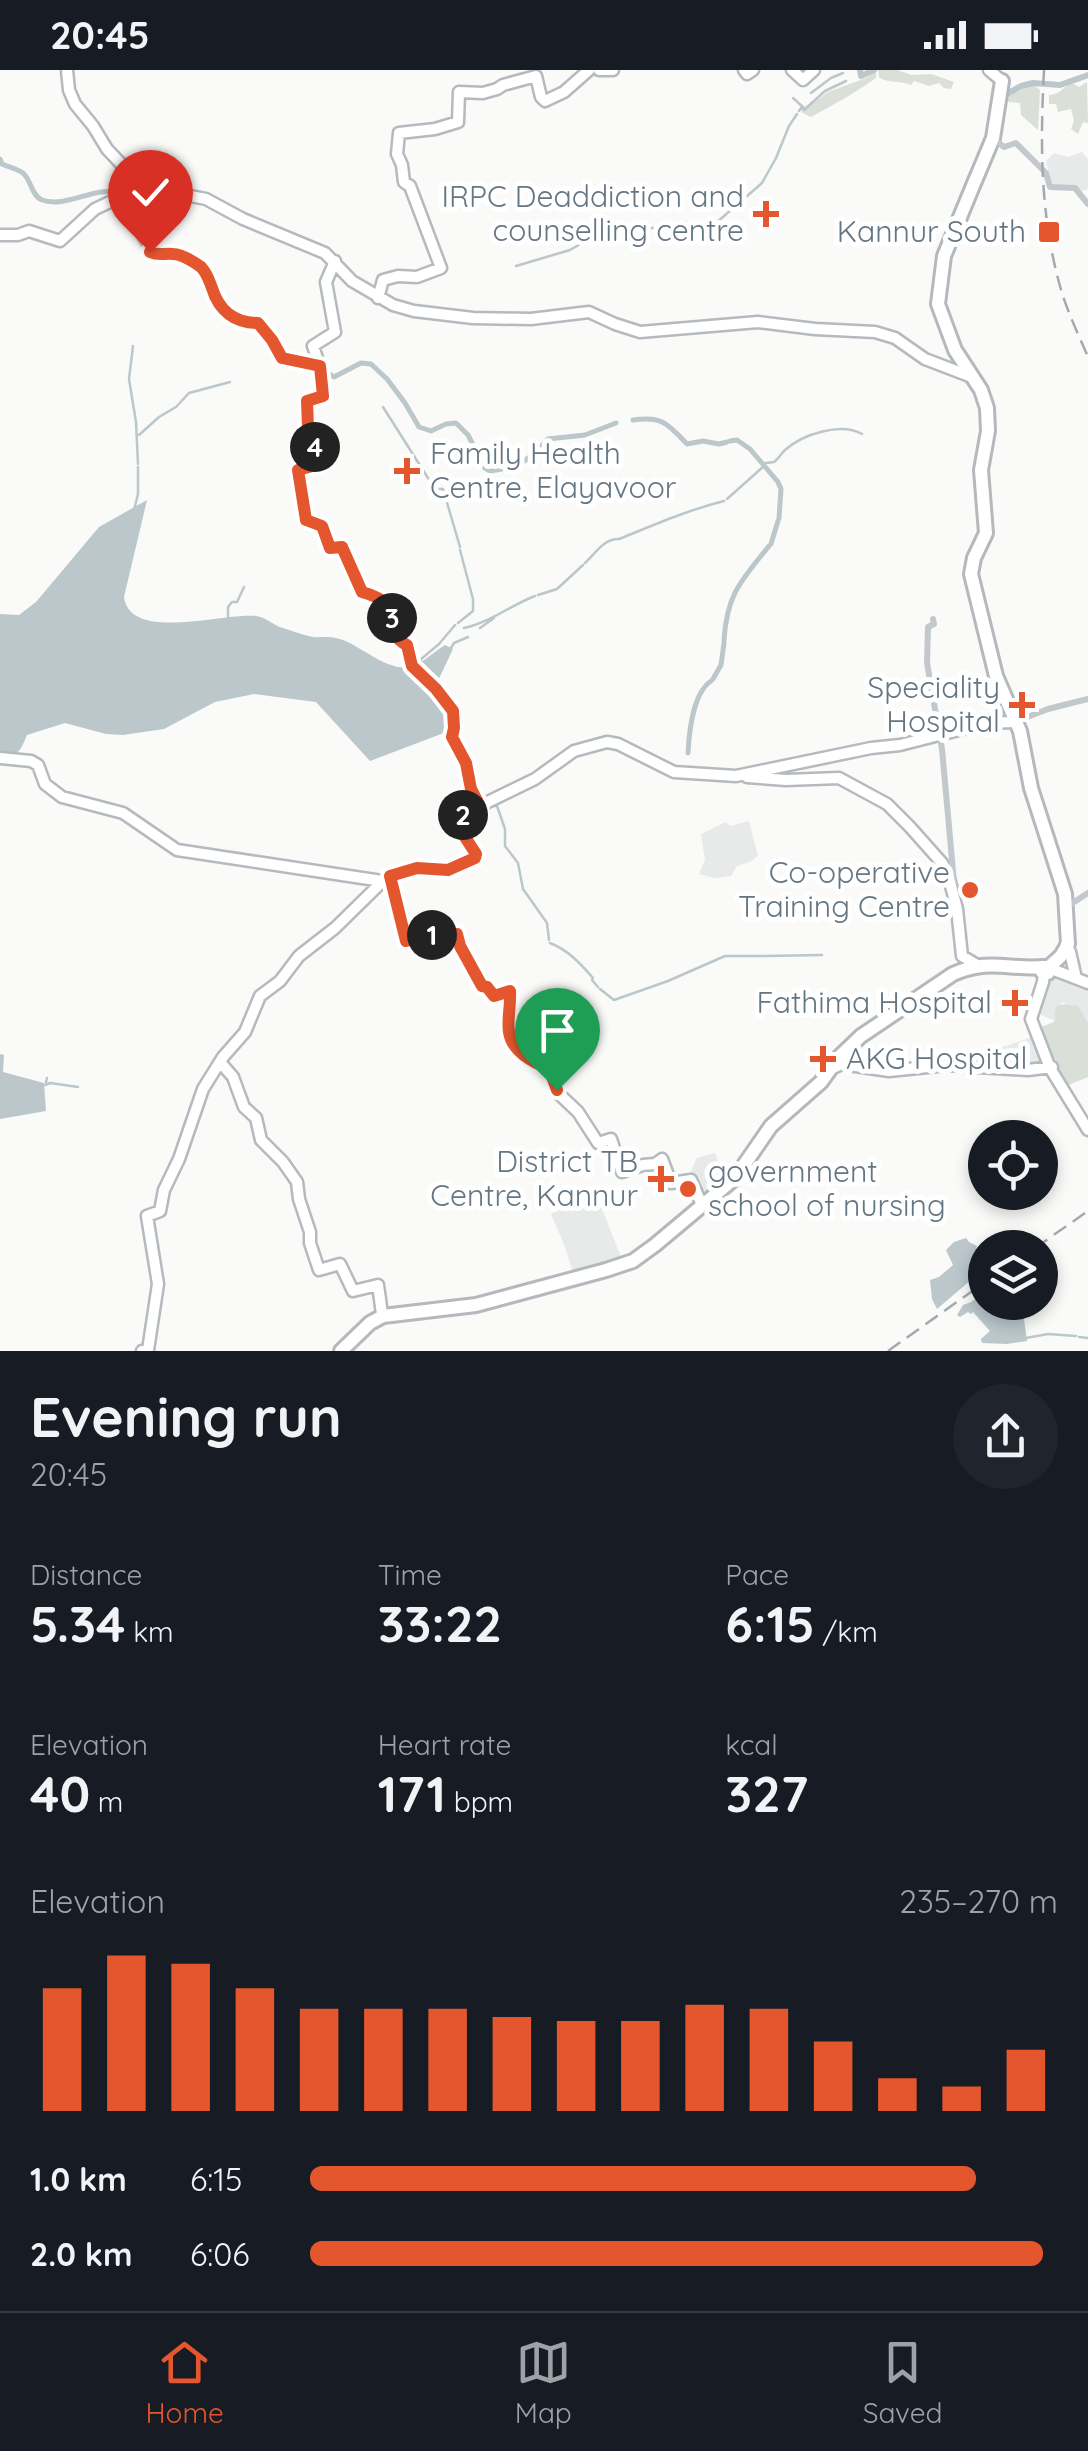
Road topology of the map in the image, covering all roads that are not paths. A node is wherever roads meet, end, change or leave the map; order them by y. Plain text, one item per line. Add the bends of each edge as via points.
1 (67, 70) edge
2 (589, 70) edge
3 (599, 70) edge
4 (612, 70) edge
5 (744, 70) edge
6 (753, 70) edge
7 (792, 70) edge
8 (814, 70) edge
9 (989, 70) edge
10 (1001, 89) edge
11 (993, 138) junction
12 (138, 174) junction
13 (125, 194) junction
14 (1088, 204) edge
15 (0, 236) edge
16 (335, 262) junction
17 (378, 298) junction
18 (320, 367) junction
19 (966, 370) junction
20 (933, 619) dead end
21 (1088, 699) edge
22 (1015, 722) junction
23 (938, 736) junction
24 (0, 758) edge
25 (736, 776) junction
26 (485, 804) junction
27 (386, 879) junction
28 (954, 888) junction
29 (1088, 892) edge
30 (1068, 902) junction
31 (1067, 946) junction
32 (962, 956) junction
33 (979, 966) junction
34 (1044, 971) junction
35 (953, 974) junction
36 (1076, 978) junction
37 (1088, 984) edge
38 (856, 1043) junction
39 (837, 1061) junction
40 (220, 1062) junction
41 (1048, 1067) junction
42 (1088, 1127) edge
43 (700, 1208) junction
44 (382, 1315) junction
45 (347, 1346) edge
46 (142, 1351) edge

1 - 12 main road via 78,108 113,157
2 - 17 main road via 544,101 536,76 488,92 458,92 458,122 399,133 404,182 441,268 386,279
3 - 4 main road
5 - 6 main road
7 - 8 main road via 803,80
9 - 10 main road
10 - 11 highway
11 - 14 street via 1004,147 1016,142 1046,173 1050,188 1072,187
11 - 19 highway via 944,256 938,304
12 - 13 main road via 135,190
12 - 16 main road
13 - 15 main road via 84,217 60,242 30,231
13 - 18 street via 150,252 179,254 202,268 232,318 258,323 282,358
16 - 17 main road
16 - 18 main road via 326,282 335,332 313,346
17 - 19 main road via 414,311 473,318 589,312 640,332 758,322 870,333
18 - 26 main road via 323,396 307,401 319,464 298,470 306,520 322,526 330,548 342,547 362,592 386,602 412,666 453,711 453,740 471,789
19 - 22 highway via 981,390 987,426 984,534 969,577 1000,697
20 - 23 street via 927,663
21 - 22 street
22 - 23 main road via 986,722
22 - 30 highway via 1029,789
23 - 25 main road
23 - 28 street
24 - 27 main road via 38,764 45,784 62,796 123,813 175,849
25 - 26 main road via 674,772 608,742 574,751
25 - 28 main road via 850,783 898,814
26 - 27 main road via 454,820 475,858 448,870 417,868
27 - 40 main road via 260,996
27 - 43 main road via 406,941 457,934 482,986 494,996 510,991 513,1042 549,1068 559,1094 598,1144 610,1139 622,1172 662,1158 671,1182 690,1180
28 - 32 main road
29 - 30 street
30 - 31 highway
31 - 34 highway
31 - 36 main road
32 - 33 main road
32 - 35 street
33 - 34 highway
33 - 35 highway
33 - 38 highway via 953,976
34 - 36 main road
34 - 37 main road
34 - 41 main road via 1034,1020
35 - 38 highway
36 - 37 main road
38 - 39 highway
39 - 41 main road via 876,1070
39 - 43 highway via 770,1130 739,1176
40 - 44 main road via 256,1118 260,1140 297,1182 318,1268 340,1264 353,1291 378,1285
40 - 46 main road via 196,1105 160,1212 147,1216 158,1284 148,1350
41 - 42 main road
43 - 44 highway via 624,1265 470,1306
44 - 45 highway

